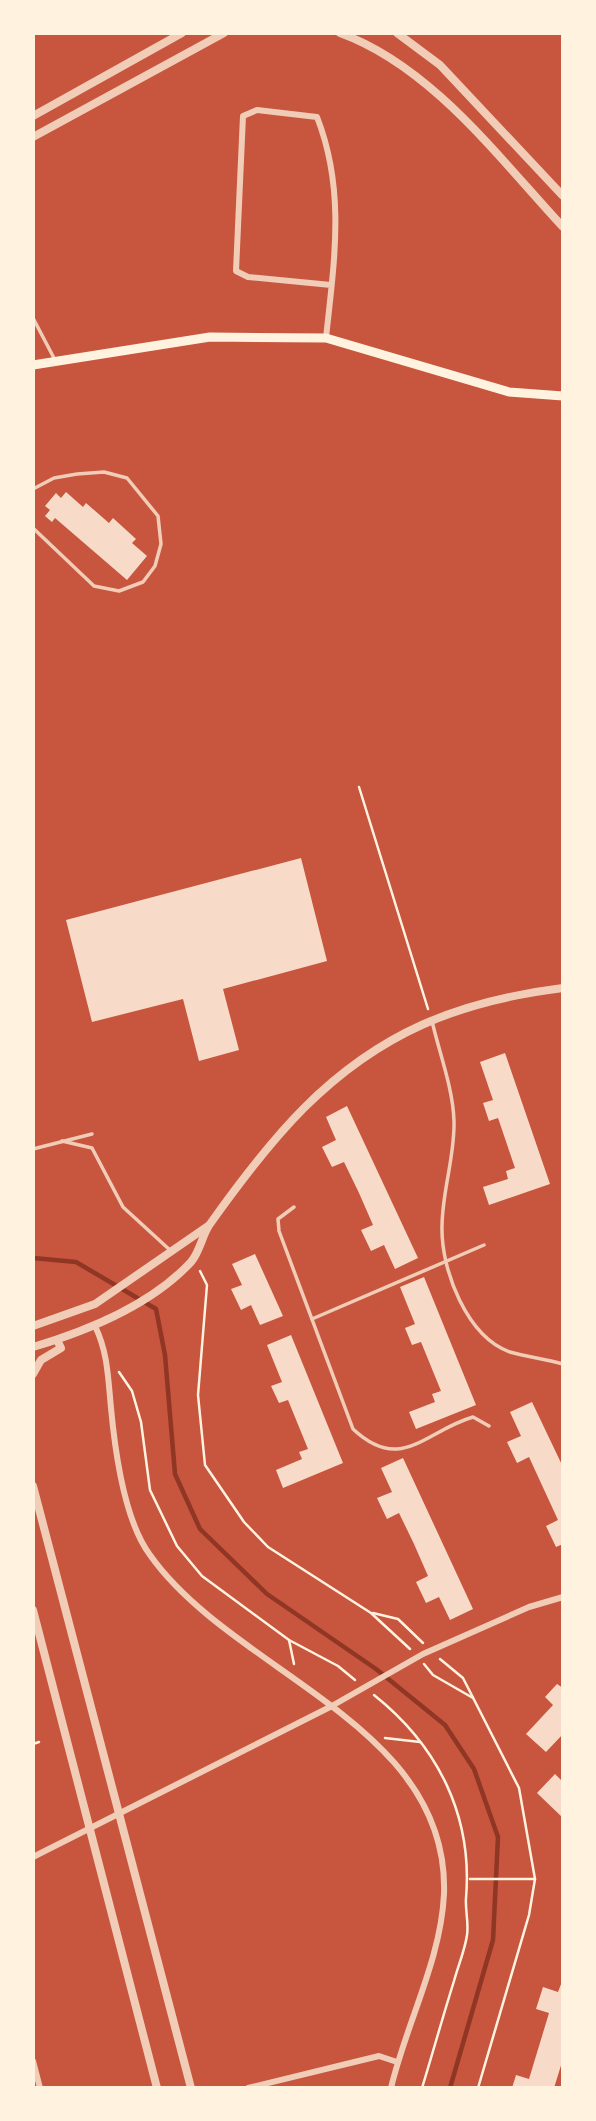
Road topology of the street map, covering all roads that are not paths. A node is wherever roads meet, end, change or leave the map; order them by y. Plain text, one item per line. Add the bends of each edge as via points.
1 (182, 33) edge
2 (224, 33) edge
3 (340, 33) edge
4 (397, 33) edge
5 (33, 116) edge
6 (33, 137) edge
7 (563, 196) edge
8 (563, 227) edge
9 (331, 285) junction
10 (33, 318) edge
11 (326, 338) junction
12 (55, 360) junction
13 (33, 365) edge
14 (563, 396) edge
15 (33, 489) edge
16 (33, 528) edge
17 (563, 988) edge
18 (431, 1019) junction
19 (92, 1134) dead end
20 (62, 1141) junction
21 (33, 1149) edge
22 (294, 1207) dead end
23 (209, 1226) junction
24 (484, 1245) dead end
25 (172, 1252) junction
26 (447, 1260) junction
27 (312, 1319) junction
28 (33, 1326) edge
29 (95, 1326) junction
30 (57, 1340) junction
31 (33, 1347) edge
32 (563, 1364) edge
33 (33, 1374) edge
34 (489, 1426) dead end
35 (33, 1486) edge
36 (563, 1597) edge
37 (33, 1610) edge
38 (330, 1707) junction
39 (120, 1811) junction
40 (88, 1827) junction
41 (33, 1857) edge
42 (33, 2061) edge
43 (397, 2062) junction
44 (40, 2088) edge
45 (157, 2088) edge
46 (191, 2088) edge
47 (248, 2088) edge
48 (391, 2088) edge

1 - 5 street
2 - 6 street
3 - 8 street via 369,44 422,80
4 - 7 street via 440,65
9 - 9 street via 338,225 333,180 317,117 257,110 243,117 236,271 248,277
9 - 11 street
10 - 12 lane
11 - 12 main road via 210,337
11 - 14 main road via 509,392
12 - 13 main road
15 - 16 lane via 54,478 77,474 104,472 127,478 158,516 161,544 155,566 143,582 119,591 94,586
17 - 18 street via 514,994
18 - 23 street via 353,1064 303,1109
18 - 26 lane via 454,1118 442,1230
19 - 20 lane
20 - 21 lane
20 - 25 lane via 92,1148 123,1207
22 - 27 lane via 278,1219 279,1231
23 - 25 street
23 - 29 street via 192,1261 133,1306
24 - 26 lane
25 - 28 street via 95,1304
26 - 27 lane
26 - 32 lane via 469,1321 508,1351
27 - 34 lane via 353,1429 380,1449 420,1444 456,1422 473,1418
29 - 30 street
29 - 38 street via 107,1354 117,1457 129,1506 148,1553 181,1592 231,1635
30 - 31 street
30 - 33 street via 61,1348 41,1360
35 - 39 street
36 - 38 street via 426,1652
37 - 40 street
38 - 39 street
38 - 43 street via 367,1735 421,1797 443,1863 444,1896 436,1942
39 - 40 street
39 - 46 street
40 - 41 street
40 - 45 street
42 - 44 street
43 - 47 street via 379,2056
43 - 48 street

